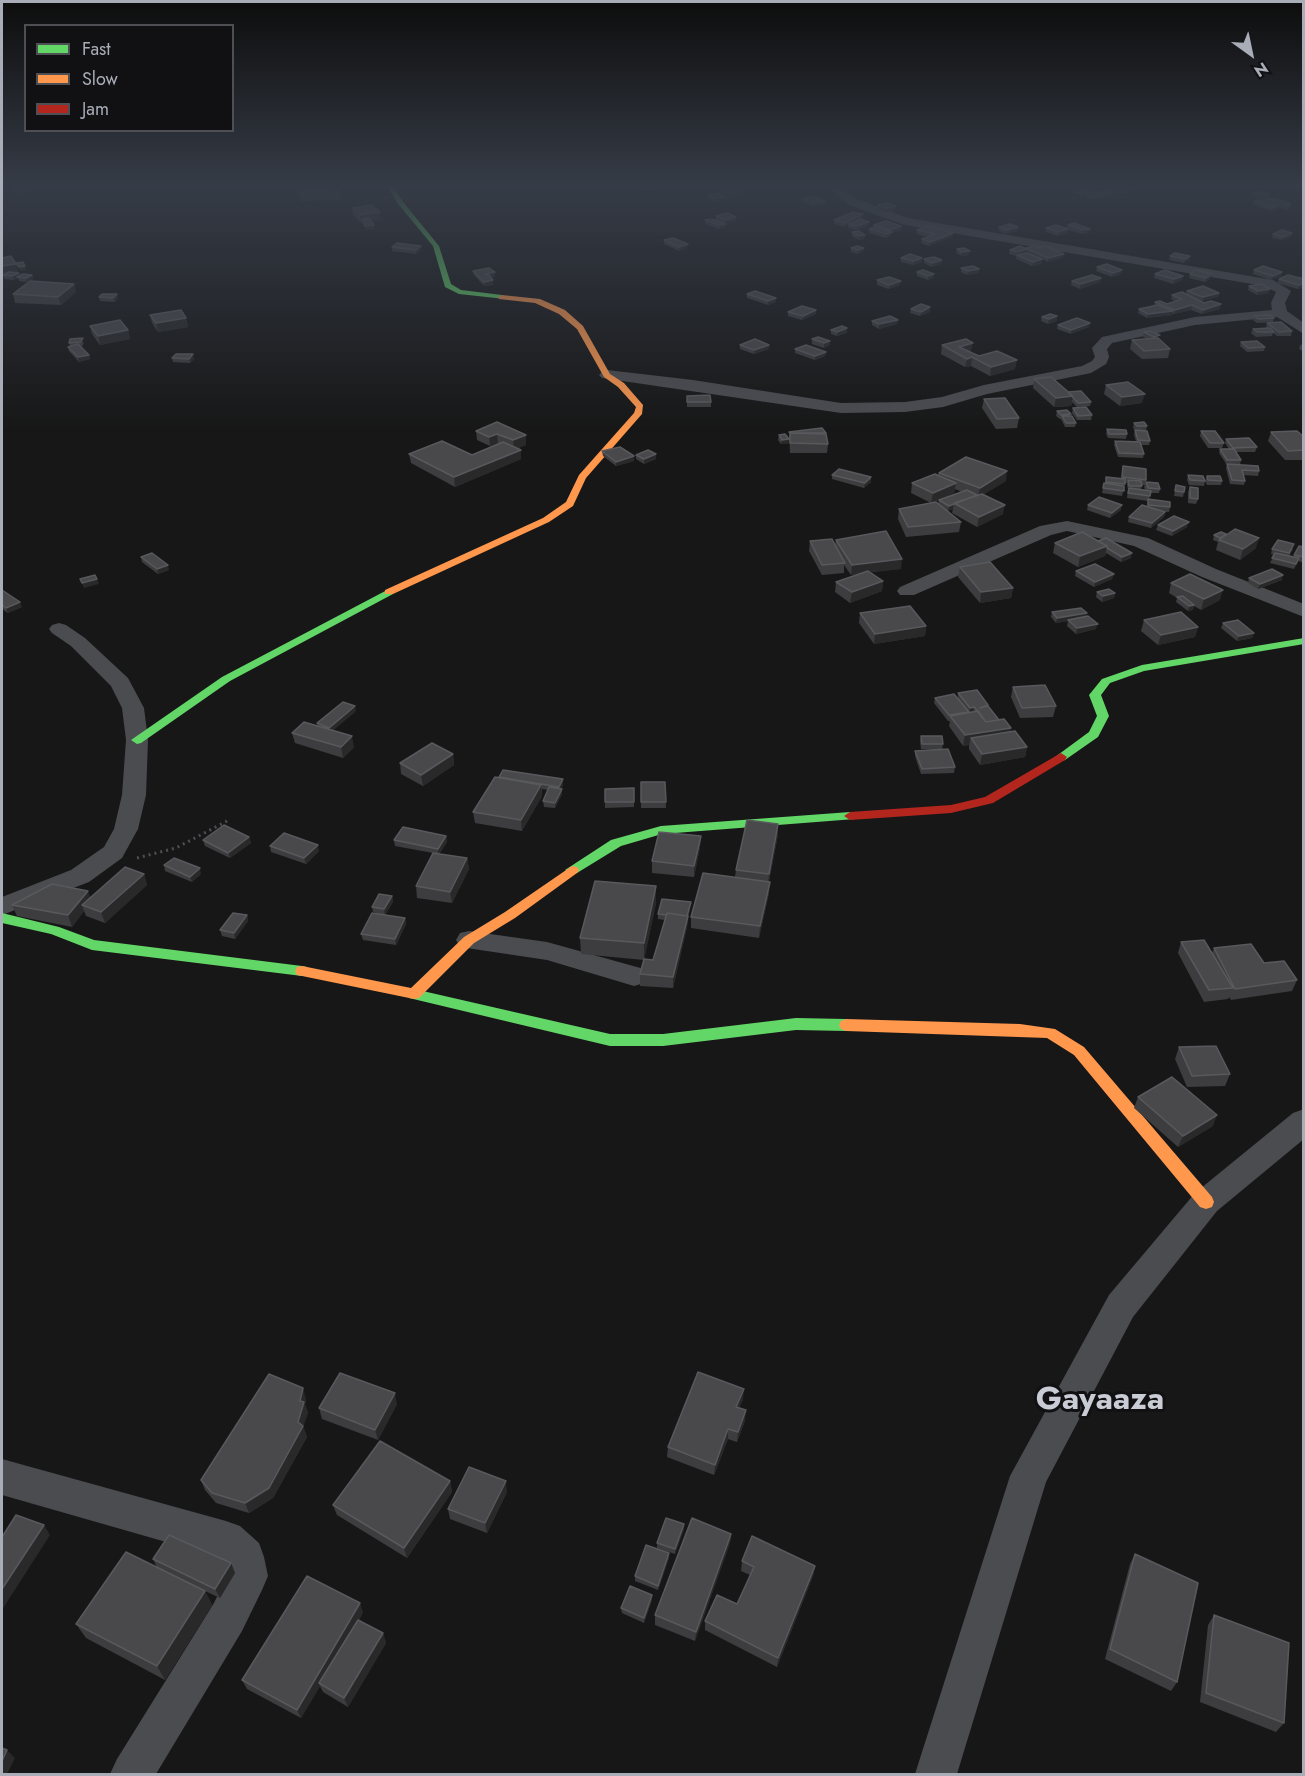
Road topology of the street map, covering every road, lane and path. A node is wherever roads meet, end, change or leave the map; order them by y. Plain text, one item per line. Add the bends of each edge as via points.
1 (443, 268) edge
2 (1186, 268) edge
3 (1280, 313) junction
4 (1304, 330) edge
5 (607, 375) junction
6 (907, 591) dead end
7 (1304, 611) edge
8 (58, 629) dead end
9 (1304, 641) edge
10 (137, 740) junction
11 (229, 820) dead end
12 (95, 865) junction
13 (2, 906) edge
14 (2, 918) edge
15 (469, 940) junction
16 (634, 976) dead end
17 (414, 994) junction
18 (1304, 1120) edge
19 (1206, 1202) junction
20 (2, 1477) edge
21 (132, 1774) edge
22 (936, 1774) edge

1 - 5 street via 448,285 459,292 537,301 562,312 580,328
2 - 3 street via 1268,283 1288,294 1278,303
3 - 4 street
3 - 5 street via 1196,321 1107,340 1100,344 1102,357 1098,364 1086,370 905,407 842,408
5 - 10 street via 640,407 632,422 582,477 570,504 546,520 372,600 236,674
6 - 7 street via 1046,530 1067,526 1141,542
8 - 10 street via 78,642 120,684 133,708
9 - 15 street via 1142,668 1106,681 1095,695 1102,716 1094,734 989,800 951,809 661,830 616,843
10 - 12 street via 134,795 126,829 113,852
11 - 12 path via 176,848
12 - 13 street via 80,876
14 - 17 street via 54,930 92,945 288,968
15 - 16 street via 547,951
15 - 17 street
17 - 19 street via 610,1040 663,1040 796,1024 1050,1033 1079,1051
18 - 19 street
19 - 22 street via 1121,1306 1029,1476
20 - 21 street via 226,1540 245,1557 248,1575 228,1617

